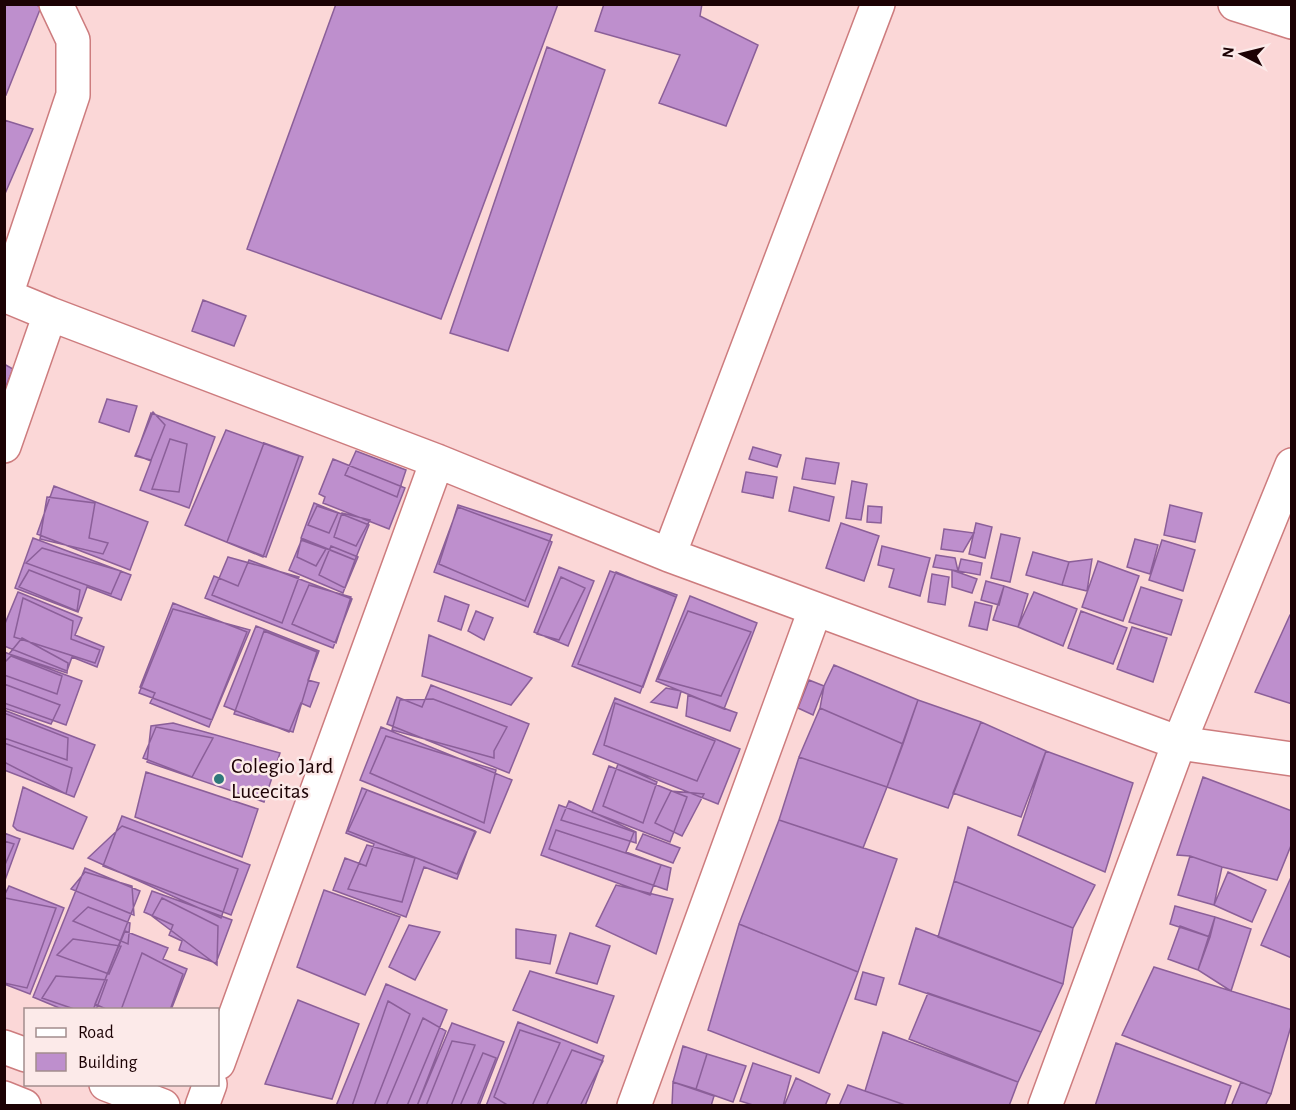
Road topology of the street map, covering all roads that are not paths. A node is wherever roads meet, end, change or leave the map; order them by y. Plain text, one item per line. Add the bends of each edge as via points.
1 (56, 4) edge
2 (878, 4) edge
3 (1235, 4) edge
4 (1292, 22) edge
5 (5, 295) edge
6 (50, 314) junction
7 (4, 446) edge
8 (437, 461) junction
9 (1290, 475) edge
10 (669, 555) junction
11 (815, 610) junction
12 (1179, 742) junction
13 (1292, 759) edge
14 (4, 1047) edge
15 (24, 1054) edge
16 (219, 1060) edge
17 (111, 1086) edge
18 (209, 1086) edge
19 (4, 1098) edge
20 (24, 1106) edge
21 (163, 1106) edge
22 (202, 1106) edge
23 (634, 1106) edge
24 (1045, 1106) edge

1 - 5 street via 73,40 73,95
2 - 10 street
3 - 4 street
5 - 6 street
6 - 7 street
6 - 8 street
8 - 10 street
8 - 16 street
9 - 12 street
10 - 11 street
11 - 12 street
11 - 23 street
12 - 13 street
12 - 24 street
14 - 15 street
17 - 21 street
18 - 22 street
19 - 20 street

